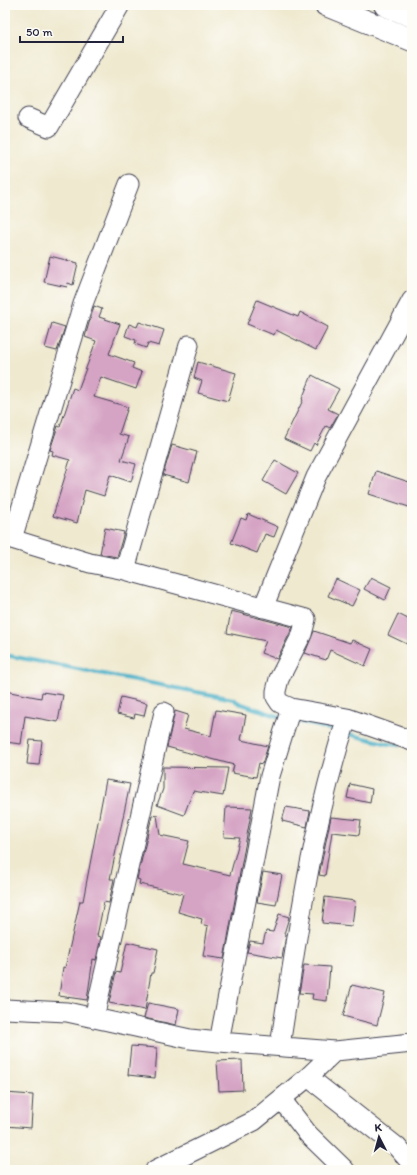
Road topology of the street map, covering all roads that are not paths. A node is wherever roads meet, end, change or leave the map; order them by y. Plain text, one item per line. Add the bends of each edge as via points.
1 (120, 5) edge
2 (326, 5) edge
3 (385, 5) edge
4 (412, 16) edge
5 (412, 40) edge
6 (28, 118) dead end
7 (129, 184) dead end
8 (412, 300) edge
9 (190, 345) dead end
10 (8, 538) edge
11 (125, 570) junction
12 (263, 608) junction
13 (291, 708) junction
14 (164, 712) dead end
15 (347, 718) junction
16 (412, 741) edge
17 (5, 1009) edge
18 (94, 1018) junction
19 (219, 1042) junction
20 (412, 1043) edge
21 (280, 1046) junction
22 (335, 1051) junction
23 (308, 1077) junction
24 (281, 1099) junction
25 (412, 1164) edge
26 (155, 1170) edge
27 (345, 1170) edge

1 - 6 street via 49,127
2 - 5 main road
3 - 4 main road
7 - 10 street via 83,304
8 - 12 street via 316,477
9 - 11 street
10 - 11 street via 90,563
11 - 12 street
12 - 13 street via 306,619 302,634 279,679 276,691 280,703
13 - 15 street
13 - 19 street via 270,776
14 - 18 street
15 - 16 street
15 - 21 street via 328,783 307,881
17 - 18 street via 67,1012
18 - 19 street via 190,1039
19 - 21 street
20 - 22 street
21 - 22 street
22 - 23 street
23 - 24 street
23 - 25 street via 398,1147
24 - 26 street via 254,1121
24 - 27 street via 308,1134

